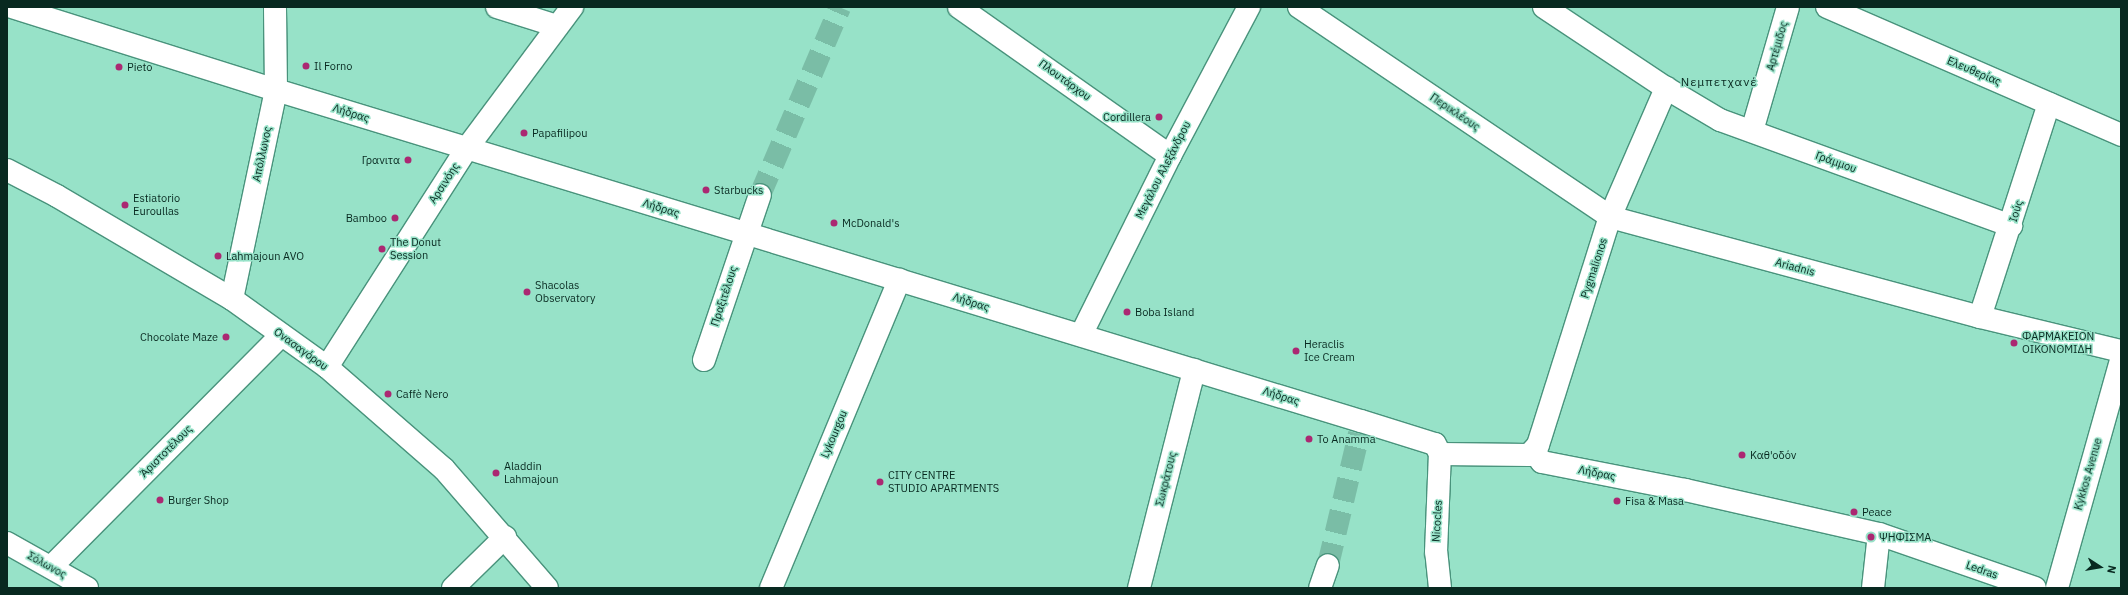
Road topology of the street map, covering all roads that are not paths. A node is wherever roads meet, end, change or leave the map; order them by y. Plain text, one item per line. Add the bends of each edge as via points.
1 (12, 7) edge
2 (275, 7) edge
3 (497, 7) edge
4 (572, 7) edge
5 (959, 7) edge
6 (1248, 7) edge
7 (1300, 7) edge
8 (1544, 7) edge
9 (1788, 7) edge
10 (1827, 7) edge
11 (554, 31) junction
12 (1666, 88) junction
13 (276, 90) junction
14 (2049, 104) junction
15 (1752, 131) junction
16 (2121, 135) edge
17 (467, 148) junction
18 (1170, 156) junction
19 (7, 170) edge
20 (760, 196) tunnel mouth
21 (1610, 217) junction
22 (2011, 226) junction
23 (745, 233) junction
24 (899, 280) junction
25 (232, 300) junction
26 (1980, 317) junction
27 (281, 335) junction
28 (1081, 335) junction
29 (2121, 351) edge
30 (704, 360) dead end
31 (2121, 361) edge
32 (327, 367) junction
33 (1194, 370) junction
34 (1533, 451) junction
35 (1440, 454) junction
36 (1878, 534) junction
37 (504, 537) junction
38 (7, 543) edge
39 (1930, 553) joint
40 (1328, 565) tunnel mouth
41 (51, 567) junction
42 (87, 588) edge
43 (453, 588) edge
44 (547, 588) edge
45 (771, 588) edge
46 (1139, 588) edge
47 (1320, 588) edge
48 (1440, 588) edge
49 (1873, 588) edge
50 (2035, 588) edge
51 (2057, 588) edge

1 - 13 street, Λήδρας
2 - 13 street, Απόλλωνος
3 - 11 street
4 - 11 street, Αρσινόης
5 - 18 street, Πλουτάρχου via 982,20
6 - 18 street, Μεγάλου Αλεξάνδρου
7 - 21 street, Περικλέους
8 - 12 street, Γράμμου
9 - 15 street, Αρτέμιδος
10 - 14 street, Ελευθερίας
11 - 17 street, Αρσινόης
12 - 15 street, Γράμμου via 1720,120
12 - 21 street, Pygmalionos
13 - 17 street, Λήδρας
13 - 25 street, Απόλλωνος
14 - 16 street, Ελευθερίας
14 - 22 street, Ιούς
15 - 22 street, Γράμμου
17 - 23 street, Λήδρας
17 - 32 street, Αρσινόης
18 - 28 street, Μεγάλου Αλεξάνδρου
19 - 25 street, Ονασαγόρου via 57,196
20 - 23 street, Πραξιτέλους
21 - 26 street, Ariadnis
21 - 34 street, Pygmalionos via 1538,446
22 - 26 street, Ιούς
23 - 24 street, Λήδρας
23 - 30 street, Πραξιτέλους
24 - 28 street, Λήδρας
24 - 45 street, Lykourgou
25 - 27 street, Ονασαγόρου
26 - 29 street, Ariadnis
27 - 32 street, Ονασαγόρου
27 - 41 street, Ἀριστοτέλους
28 - 33 street, Λήδρας
31 - 51 street, Kykkos Avenue
32 - 37 street, Ονασαγόρου via 444,469
33 - 35 street, Λήδρας via 1360,427 1435,444
33 - 46 street, Σωκράτους
34 - 35 street via 1529,455
34 - 36 street, Λήδρας via 1542,462 1685,490
35 - 48 street, Nicocles via 1436,552
36 - 39 street, Λήδρας
36 - 49 street
37 - 43 street
37 - 44 street, Ονασαγόρου
38 - 41 street, Σόλωνος
39 - 50 street, Ledras
40 - 47 street
41 - 42 street, Σόλωνος

